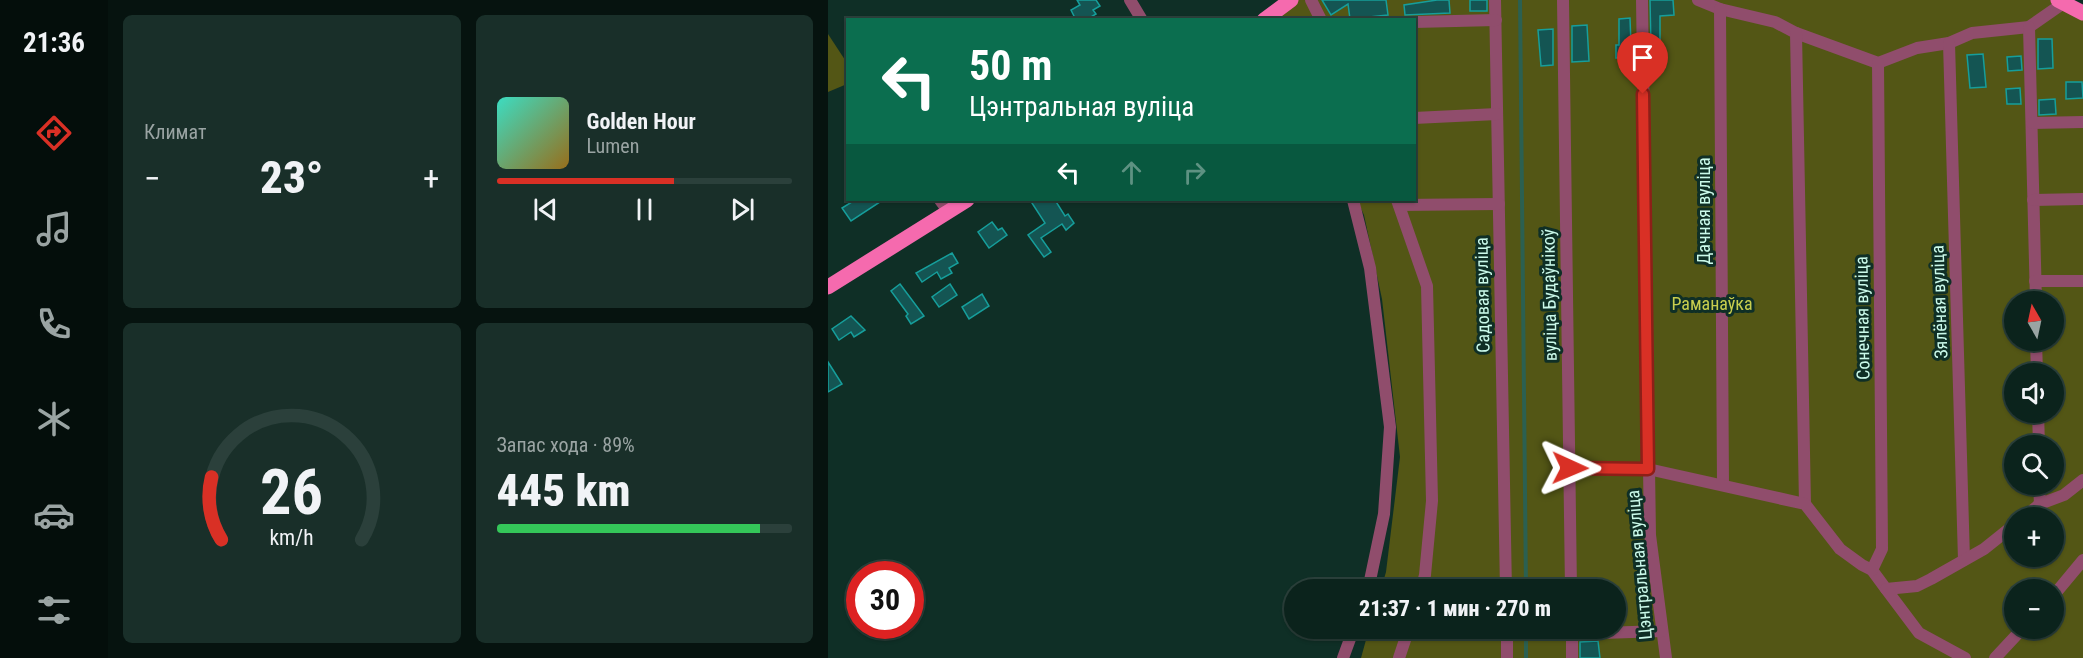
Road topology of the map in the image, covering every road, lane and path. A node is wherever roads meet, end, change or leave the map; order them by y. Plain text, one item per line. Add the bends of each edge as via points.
1 (1130, 0) edge
2 (1291, 0) edge
3 (1311, 0) edge
4 (1496, 0) edge
5 (1563, 0) edge
6 (1642, 0) edge
7 (1698, 0) edge
8 (2060, 2) edge
9 (1720, 9) junction
10 (2083, 13) edge
11 (1141, 18) edge
12 (1269, 18) edge
13 (1321, 18) edge
14 (1496, 20) junction
15 (1416, 22) edge
16 (2030, 27) junction
17 (1796, 33) junction
18 (1949, 43) junction
19 (1878, 63) junction
20 (1497, 114) junction
21 (1416, 118) edge
22 (2032, 123) junction
23 (2083, 123) edge
24 (2083, 199) edge
25 (2033, 200) junction
26 (962, 201) edge
27 (1353, 201) edge
28 (1398, 202) edge
29 (1499, 204) junction
30 (944, 205) edge
31 (2083, 280) edge
32 (2035, 281) junction
33 (828, 287) edge
34 (2035, 291) edge
35 (1570, 468) junction
36 (1648, 469) junction
37 (2083, 480) edge
38 (1723, 485) junction
39 (2040, 495) edge
40 (1805, 504) junction
41 (2040, 504) junction
42 (2037, 507) edge
43 (2004, 533) edge
44 (1964, 560) junction
45 (2083, 561) edge
46 (1872, 570) junction
47 (1370, 579) edge
48 (1424, 579) edge
49 (1506, 579) edge
50 (1571, 579) edge
51 (2064, 584) edge
52 (1886, 589) junction
53 (1626, 631) edge
54 (1662, 631) junction
55 (1350, 639) edge
56 (1405, 639) edge
57 (1507, 639) edge
58 (1572, 639) edge
59 (2013, 639) edge
60 (1343, 658) edge
61 (1399, 658) edge
62 (1507, 658) edge
63 (1572, 658) edge
64 (1666, 658) edge
65 (1965, 658) edge
66 (1995, 658) edge

1 - 11 street
2 - 12 main road
3 - 13 street
4 - 14 street, Садовая вуліца
5 - 35 street, вуліца Будаўнікоў
6 - 36 street, Цэнтральная вуліца
7 - 9 street
8 - 10 main road
8 - 16 street
9 - 17 street via 1775,22
9 - 38 street, Дачная вуліца
14 - 15 street
14 - 20 street, Садовая вуліца
16 - 18 street via 1972,33
16 - 22 street
17 - 19 street
17 - 40 street
18 - 19 street via 1917,48
18 - 44 street, Зялёная вуліца
19 - 46 street, Сонечная вуліца via 1882,549
20 - 21 street
20 - 29 street, Садовая вуліца
22 - 23 street
22 - 25 street
24 - 25 street
25 - 32 street
26 - 30 main road
27 - 47 street via 1370,268 1390,427 1384,514
28 - 29 street
28 - 48 street via 1427,286 1432,501
29 - 49 street, Садовая вуліца
30 - 33 main road
31 - 32 street
32 - 34 street
35 - 36 street
35 - 50 street, вуліца Будаўнікоў
36 - 38 street
36 - 54 street, Цэнтральная вуліца via 1650,536
37 - 41 street via 2064,495
38 - 40 street
39 - 41 street
40 - 46 street via 1840,549
41 - 42 street
43 - 44 street
44 - 52 street via 1917,586
45 - 51 street
46 - 52 street
52 - 65 street via 1919,633
53 - 54 street
54 - 64 street, Цэнтральная вуліца
55 - 60 street
56 - 61 street
57 - 62 street
58 - 63 street
59 - 66 street

